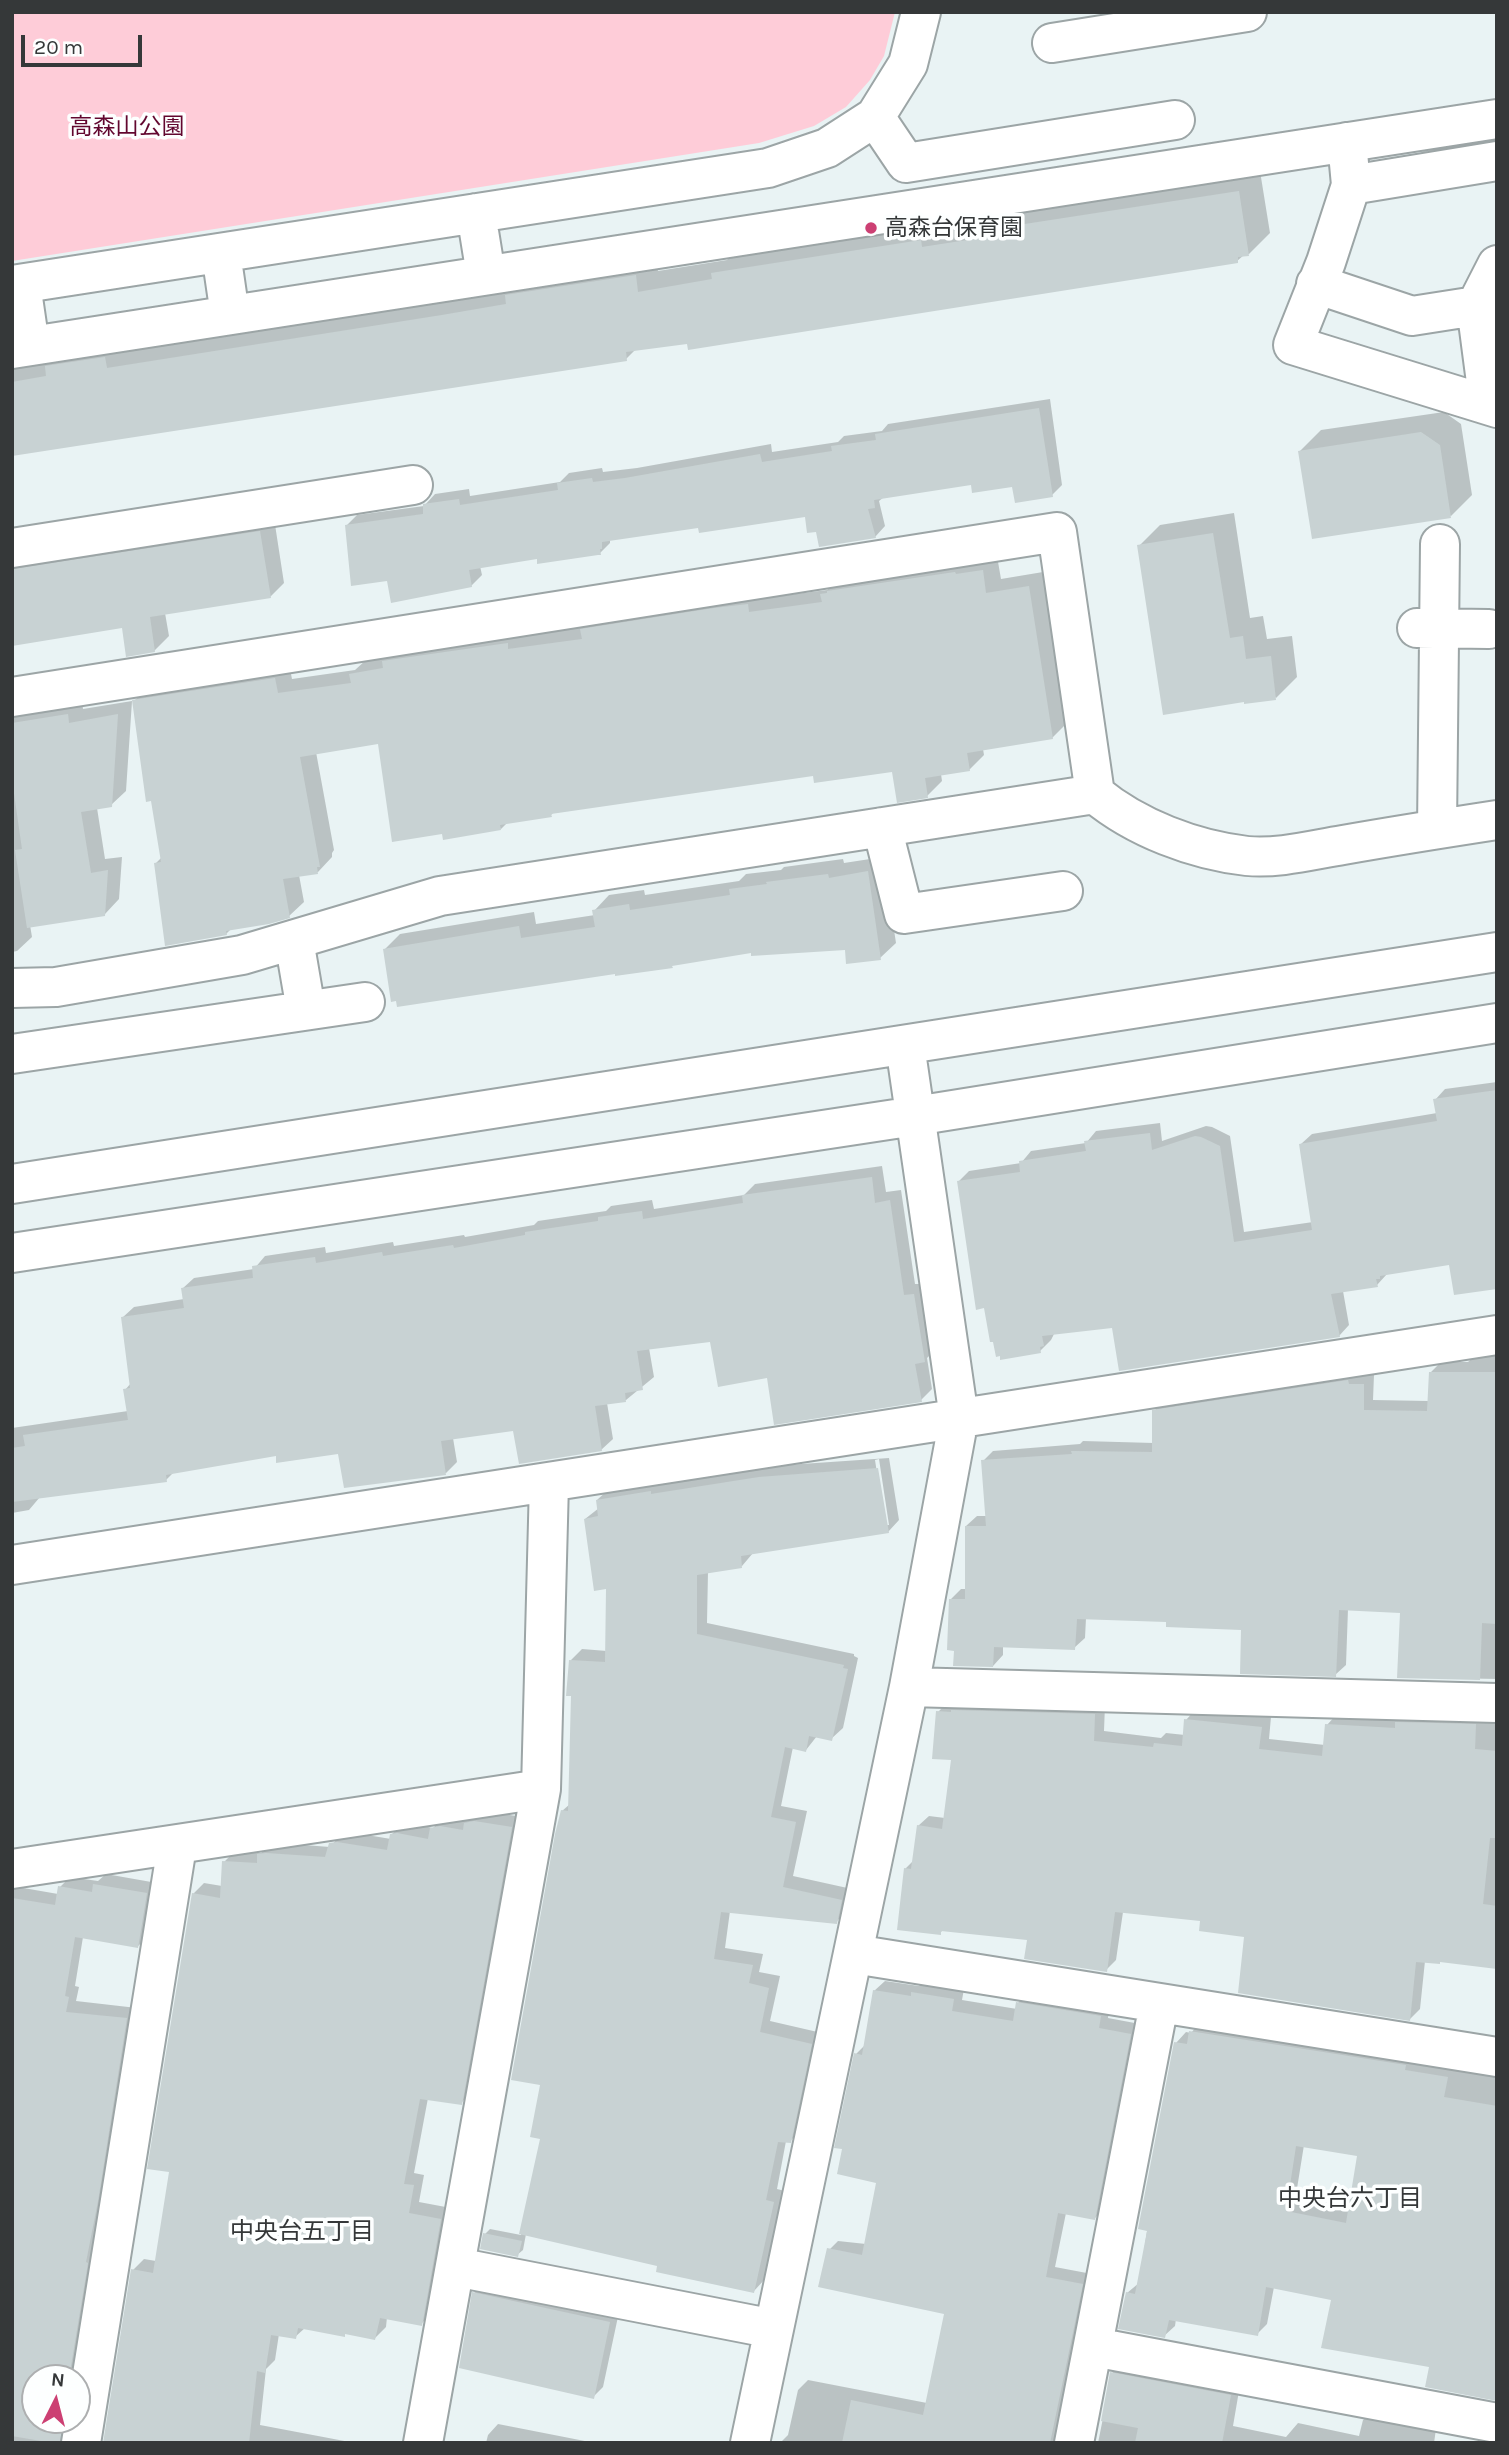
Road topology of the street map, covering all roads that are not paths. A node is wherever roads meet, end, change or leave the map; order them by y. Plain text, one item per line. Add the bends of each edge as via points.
1 (921, 12) edge
2 (1247, 12) edge
3 (1052, 43) dead end
4 (875, 117) junction
5 (1497, 119) edge
6 (1175, 120) dead end
7 (1347, 142) junction
8 (1009, 147) junction
9 (1497, 161) edge
10 (1351, 185) junction
11 (1017, 193) junction
12 (476, 213) junction
13 (221, 253) junction
14 (1497, 265) edge
15 (486, 275) junction
16 (17, 284) edge
17 (1316, 284) junction
18 (1476, 306) junction
19 (230, 315) junction
20 (21, 347) edge
21 (1493, 407) edge
22 (413, 485) dead end
23 (1440, 544) dead end
24 (12, 548) edge
25 (1428, 629) junction
26 (1489, 629) dead end
27 (12, 697) edge
28 (1095, 794) junction
29 (1497, 820) edge
30 (882, 827) junction
31 (1437, 829) junction
32 (1063, 891) dead end
33 (294, 940) junction
34 (1497, 952) edge
35 (56, 987) junction
36 (12, 988) edge
37 (365, 1002) dead end
38 (306, 1010) junction
39 (1497, 1023) edge
40 (905, 1045) junction
41 (65, 1046) junction
42 (12, 1055) edge
43 (915, 1116) junction
44 (12, 1184) edge
45 (12, 1253) edge
46 (1497, 1335) edge
47 (959, 1418) junction
48 (549, 1483) junction
49 (12, 1565) edge
50 (909, 1687) junction
51 (1497, 1703) edge
52 (541, 1788) junction
53 (177, 1846) junction
54 (12, 1869) edge
55 (854, 1954) junction
56 (1159, 2004) junction
57 (1497, 2057) edge
58 (456, 2267) junction
59 (774, 2329) junction
60 (1094, 2347) junction
61 (1497, 2423) edge
62 (81, 2443) edge
63 (423, 2443) edge
64 (750, 2443) edge
65 (1074, 2443) edge

1 - 4 street via 908,64
2 - 3 street
4 - 8 street via 906,163
4 - 12 street via 827,148 768,167
5 - 7 street
6 - 8 street
7 - 10 street
7 - 11 street
8 - 11 street
9 - 10 street
10 - 17 street
11 - 15 street
12 - 13 street
12 - 15 street
13 - 16 street
13 - 19 street
14 - 18 street
15 - 19 street
16 - 20 street
17 - 18 street via 1412,316
17 - 21 street via 1293,345
18 - 21 street
19 - 20 street
22 - 24 street
23 - 25 street
25 - 26 street
25 - 31 street
27 - 28 street via 1057,533
28 - 30 street
28 - 31 street via 1114,810 1155,831 1249,856 1286,855
29 - 31 street
30 - 32 street via 904,914
30 - 33 street via 440,896
33 - 35 street via 242,955
33 - 38 street
34 - 40 street
35 - 36 street
35 - 41 street
37 - 38 street
38 - 41 street
39 - 43 street
40 - 43 street
40 - 44 street
41 - 42 street
43 - 45 street
43 - 47 street
46 - 47 street
47 - 48 street
47 - 50 street
48 - 49 street
48 - 52 street
50 - 51 street
50 - 55 street
52 - 53 street
52 - 58 street
53 - 54 street
53 - 62 street
55 - 56 street
55 - 59 street
56 - 57 street
56 - 60 street
58 - 59 street
58 - 63 street
59 - 64 street
60 - 61 street
60 - 65 street

